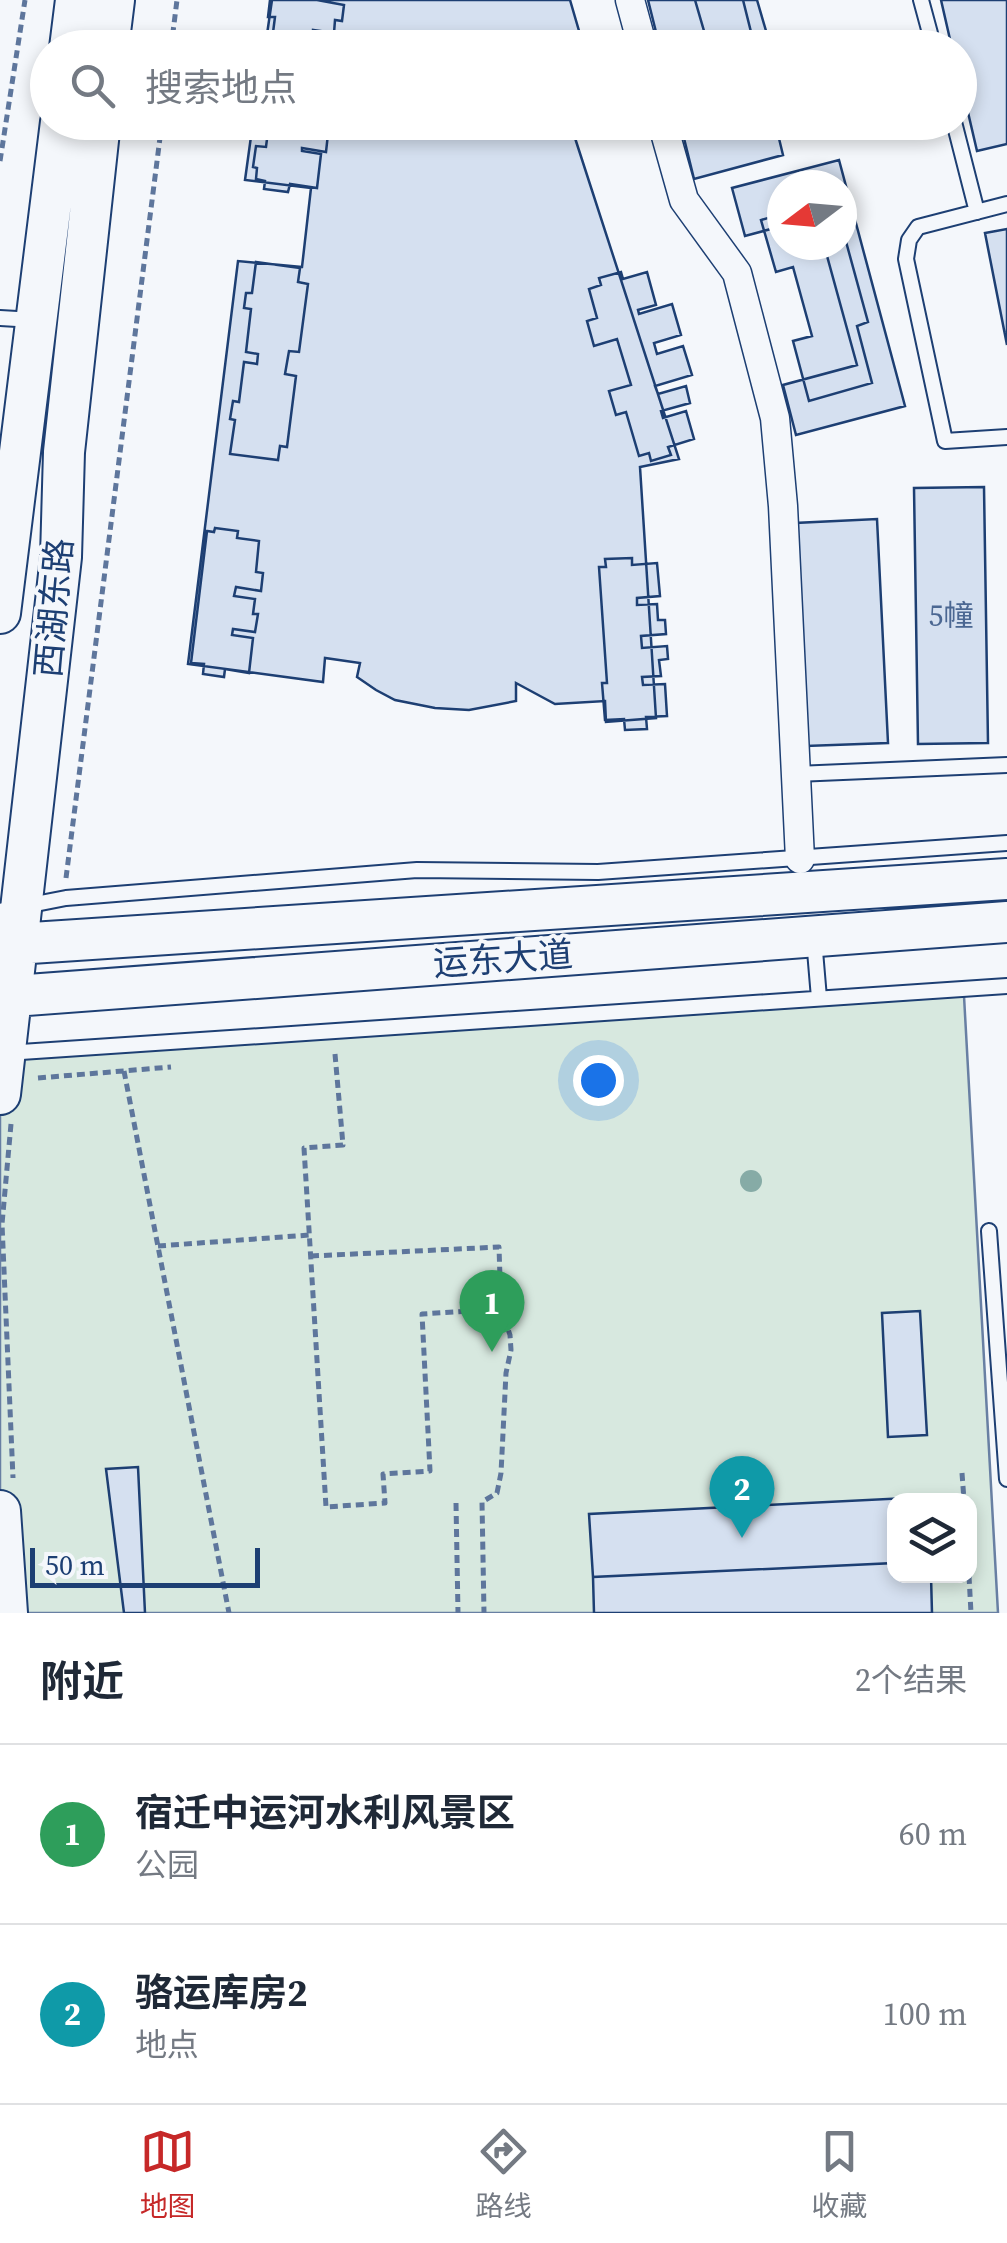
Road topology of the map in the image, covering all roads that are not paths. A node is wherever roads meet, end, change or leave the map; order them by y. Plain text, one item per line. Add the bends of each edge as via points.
1 (76, 0) edge
2 (114, 0) edge
3 (630, 0) edge
4 (921, 0) edge
5 (72, 30) edge
6 (110, 30) edge
7 (638, 30) edge
8 (929, 30) edge
9 (57, 140) edge
10 (98, 140) edge
11 (667, 140) edge
12 (959, 140) edge
13 (1007, 204) edge
14 (978, 212) junction
15 (18, 319) edge
16 (23, 426) junction
17 (1007, 437) edge
18 (0, 502) edge
19 (0, 613) edge
20 (1007, 765) edge
21 (796, 774) junction
22 (1007, 843) edge
23 (800, 858) junction
24 (1007, 879) edge
25 (1007, 922) edge
26 (10, 927) edge
27 (814, 936) junction
28 (1007, 986) edge
29 (6, 997) edge
30 (819, 998) junction
31 (3, 1054) edge
32 (5, 1112) edge
33 (989, 1231) dead end
34 (1007, 1478) edge
35 (7, 1496) edge
36 (7, 1613) edge

1 - 5 main road
2 - 6 main road
3 - 7 street
4 - 8 lane
9 - 15 main road, 西湖东路
10 - 26 main road, 西湖东路 via 64,452 61,557
11 - 21 street via 684,200 737,274 774,418
12 - 14 lane
13 - 14 lane
14 - 17 lane via 918,227 906,259 945,441
15 - 16 main road, 西湖东路
16 - 18 main road
16 - 19 main road, 西湖东路
20 - 21 lane
21 - 23 street
22 - 23 lane
23 - 26 lane via 598,872 416,870 66,898
24 - 26 main road, 运东大道
25 - 27 main road, 运东大道
26 - 29 main road, 西湖东路
27 - 29 main road, 运东大道
27 - 30 lane
28 - 30 lane
29 - 31 main road, 西湖东路
30 - 31 lane
31 - 32 main road, 西湖东路
33 - 34 lane
35 - 36 main road

